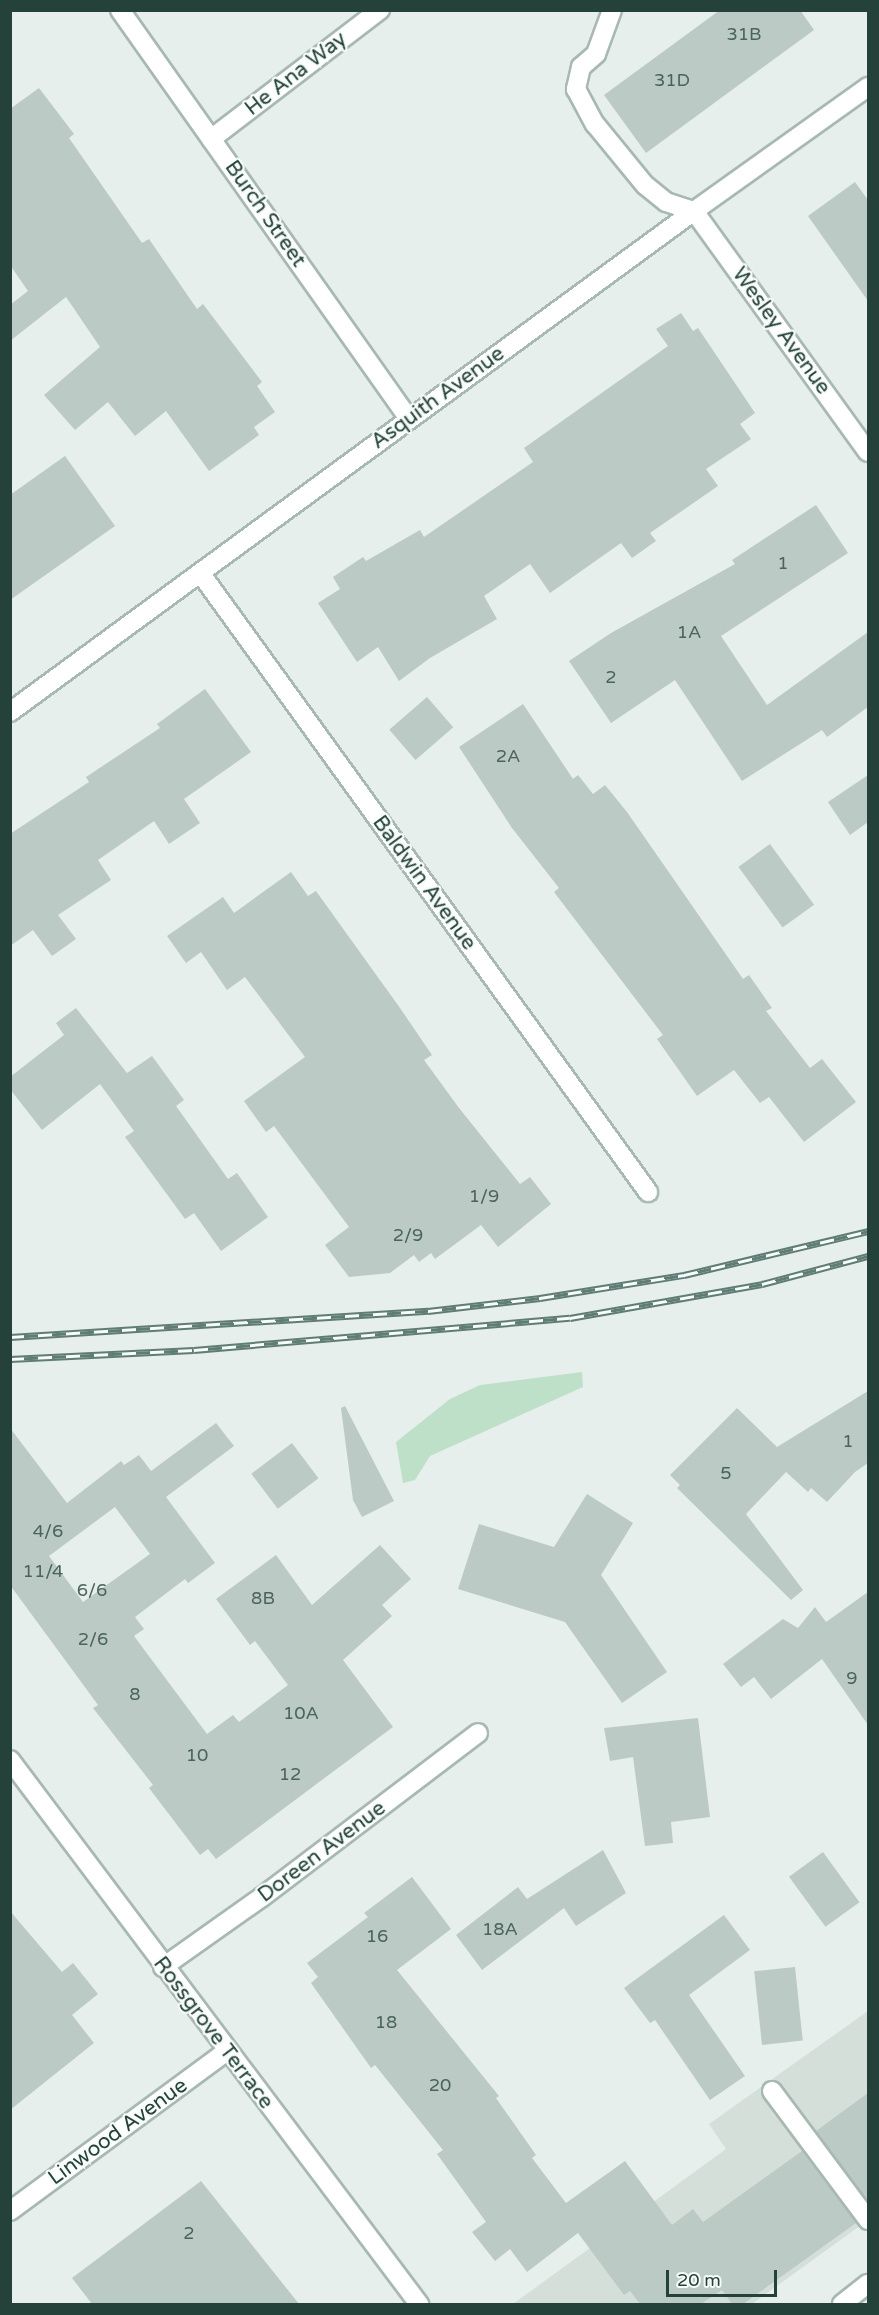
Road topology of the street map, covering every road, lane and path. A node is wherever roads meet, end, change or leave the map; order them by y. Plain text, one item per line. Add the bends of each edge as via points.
1 (120, 10) edge
2 (380, 10) edge
3 (612, 10) edge
4 (868, 87) edge
5 (211, 139) junction
6 (694, 211) junction
7 (409, 418) junction
8 (868, 452) edge
9 (201, 574) junction
10 (10, 712) edge
11 (648, 1192) dead end
12 (478, 1733) dead end
13 (10, 1760) edge
14 (163, 1967) junction
15 (226, 2052) junction
16 (772, 2091) dead end
17 (10, 2211) edge
18 (868, 2220) edge
19 (868, 2284) edge
20 (868, 2293) edge
21 (419, 2304) edge
22 (842, 2304) edge
23 (850, 2304) edge

1 - 5 street, Burch Street
2 - 5 street, He Ana Way
3 - 6 street via 596,54 581,67 576,89 595,124 645,184 666,202
4 - 6 street, Asquith Avenue
5 - 7 street, Burch Street
6 - 7 street, Asquith Avenue
6 - 8 street, Wesley Avenue
7 - 9 street, Asquith Avenue
9 - 10 street, Asquith Avenue
9 - 11 street, Baldwin Avenue
12 - 14 street, Doreen Avenue via 282,1883
13 - 14 street, Rossgrove Terrace
14 - 15 street, Rossgrove Terrace
15 - 17 street, Linwood Avenue
15 - 21 street, Rossgrove Terrace
16 - 18 street
19 - 22 street
20 - 23 street

